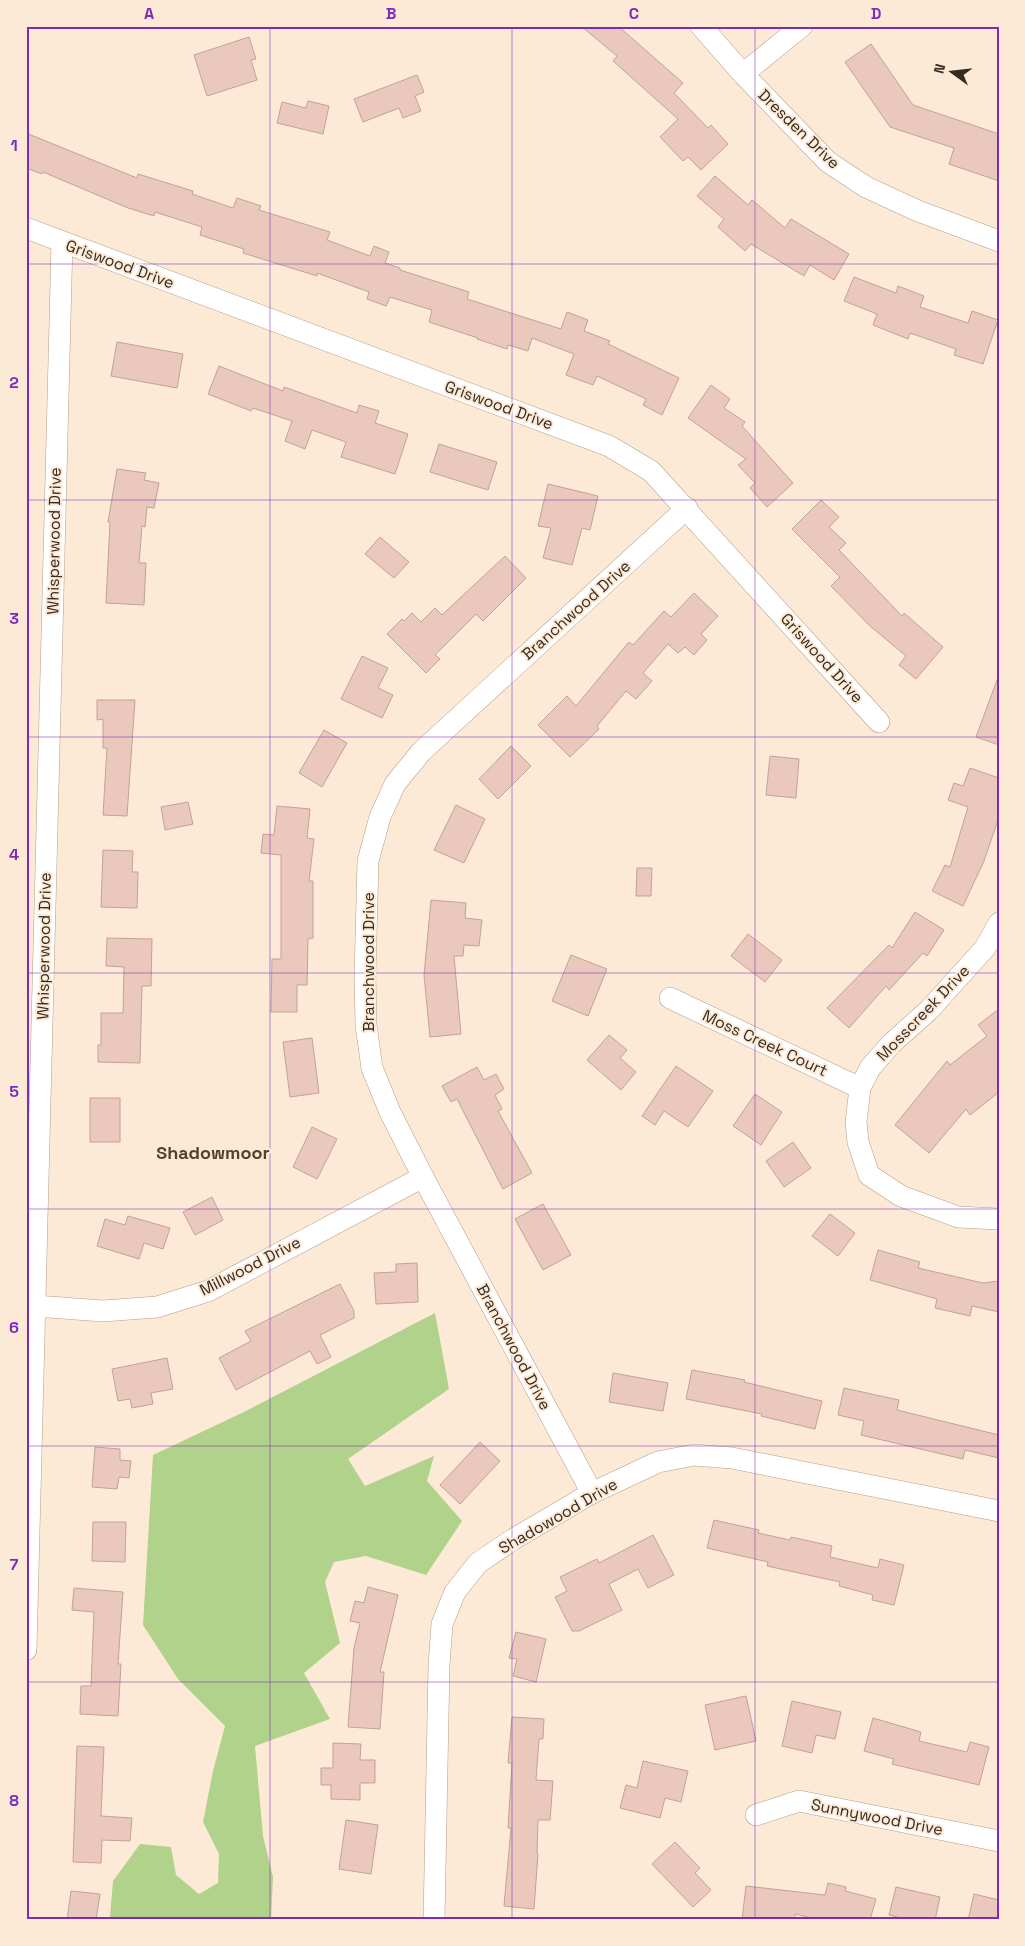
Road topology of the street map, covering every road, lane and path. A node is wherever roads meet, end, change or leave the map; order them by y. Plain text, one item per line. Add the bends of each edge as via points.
1 (701, 26) edge
2 (802, 26) edge
3 (743, 74) junction
4 (26, 228) edge
5 (999, 241) edge
6 (62, 242) junction
7 (687, 508) junction
8 (880, 722) dead end
9 (999, 924) edge
10 (670, 998) dead end
11 (860, 1088) junction
12 (423, 1176) junction
13 (999, 1219) edge
14 (35, 1306) junction
15 (592, 1493) junction
16 (999, 1512) edge
17 (26, 1650) edge
18 (756, 1815) dead end
19 (999, 1841) edge
20 (434, 1920) edge

1 - 3 street, Dresden Drive
2 - 3 street
3 - 5 street, Dresden Drive via 828,162 866,187
4 - 6 street, Griswood Drive
6 - 7 street, Griswood Drive via 609,446 651,471
6 - 14 street, Whisperwood Drive
7 - 8 street, Griswood Drive
7 - 12 street, Branchwood Drive via 421,752 394,784 380,817 368,861 366,1024 372,1068 390,1112
9 - 11 street, Mosscreek Drive via 985,948 870,1068
10 - 11 street, Moss Creek Court
11 - 13 street, Mosscreek Drive via 856,1122 858,1142 869,1175 901,1196 958,1217
12 - 14 street, Millwood Drive via 208,1291 157,1307 103,1311
12 - 15 street, Branchwood Drive
14 - 17 street, Whisperwood Drive
15 - 16 street, Shadowood Drive via 658,1462 694,1455 732,1458
15 - 20 street, Shadowood Drive via 478,1563 455,1592 442,1624
18 - 19 street, Sunnywood Drive via 799,1801

